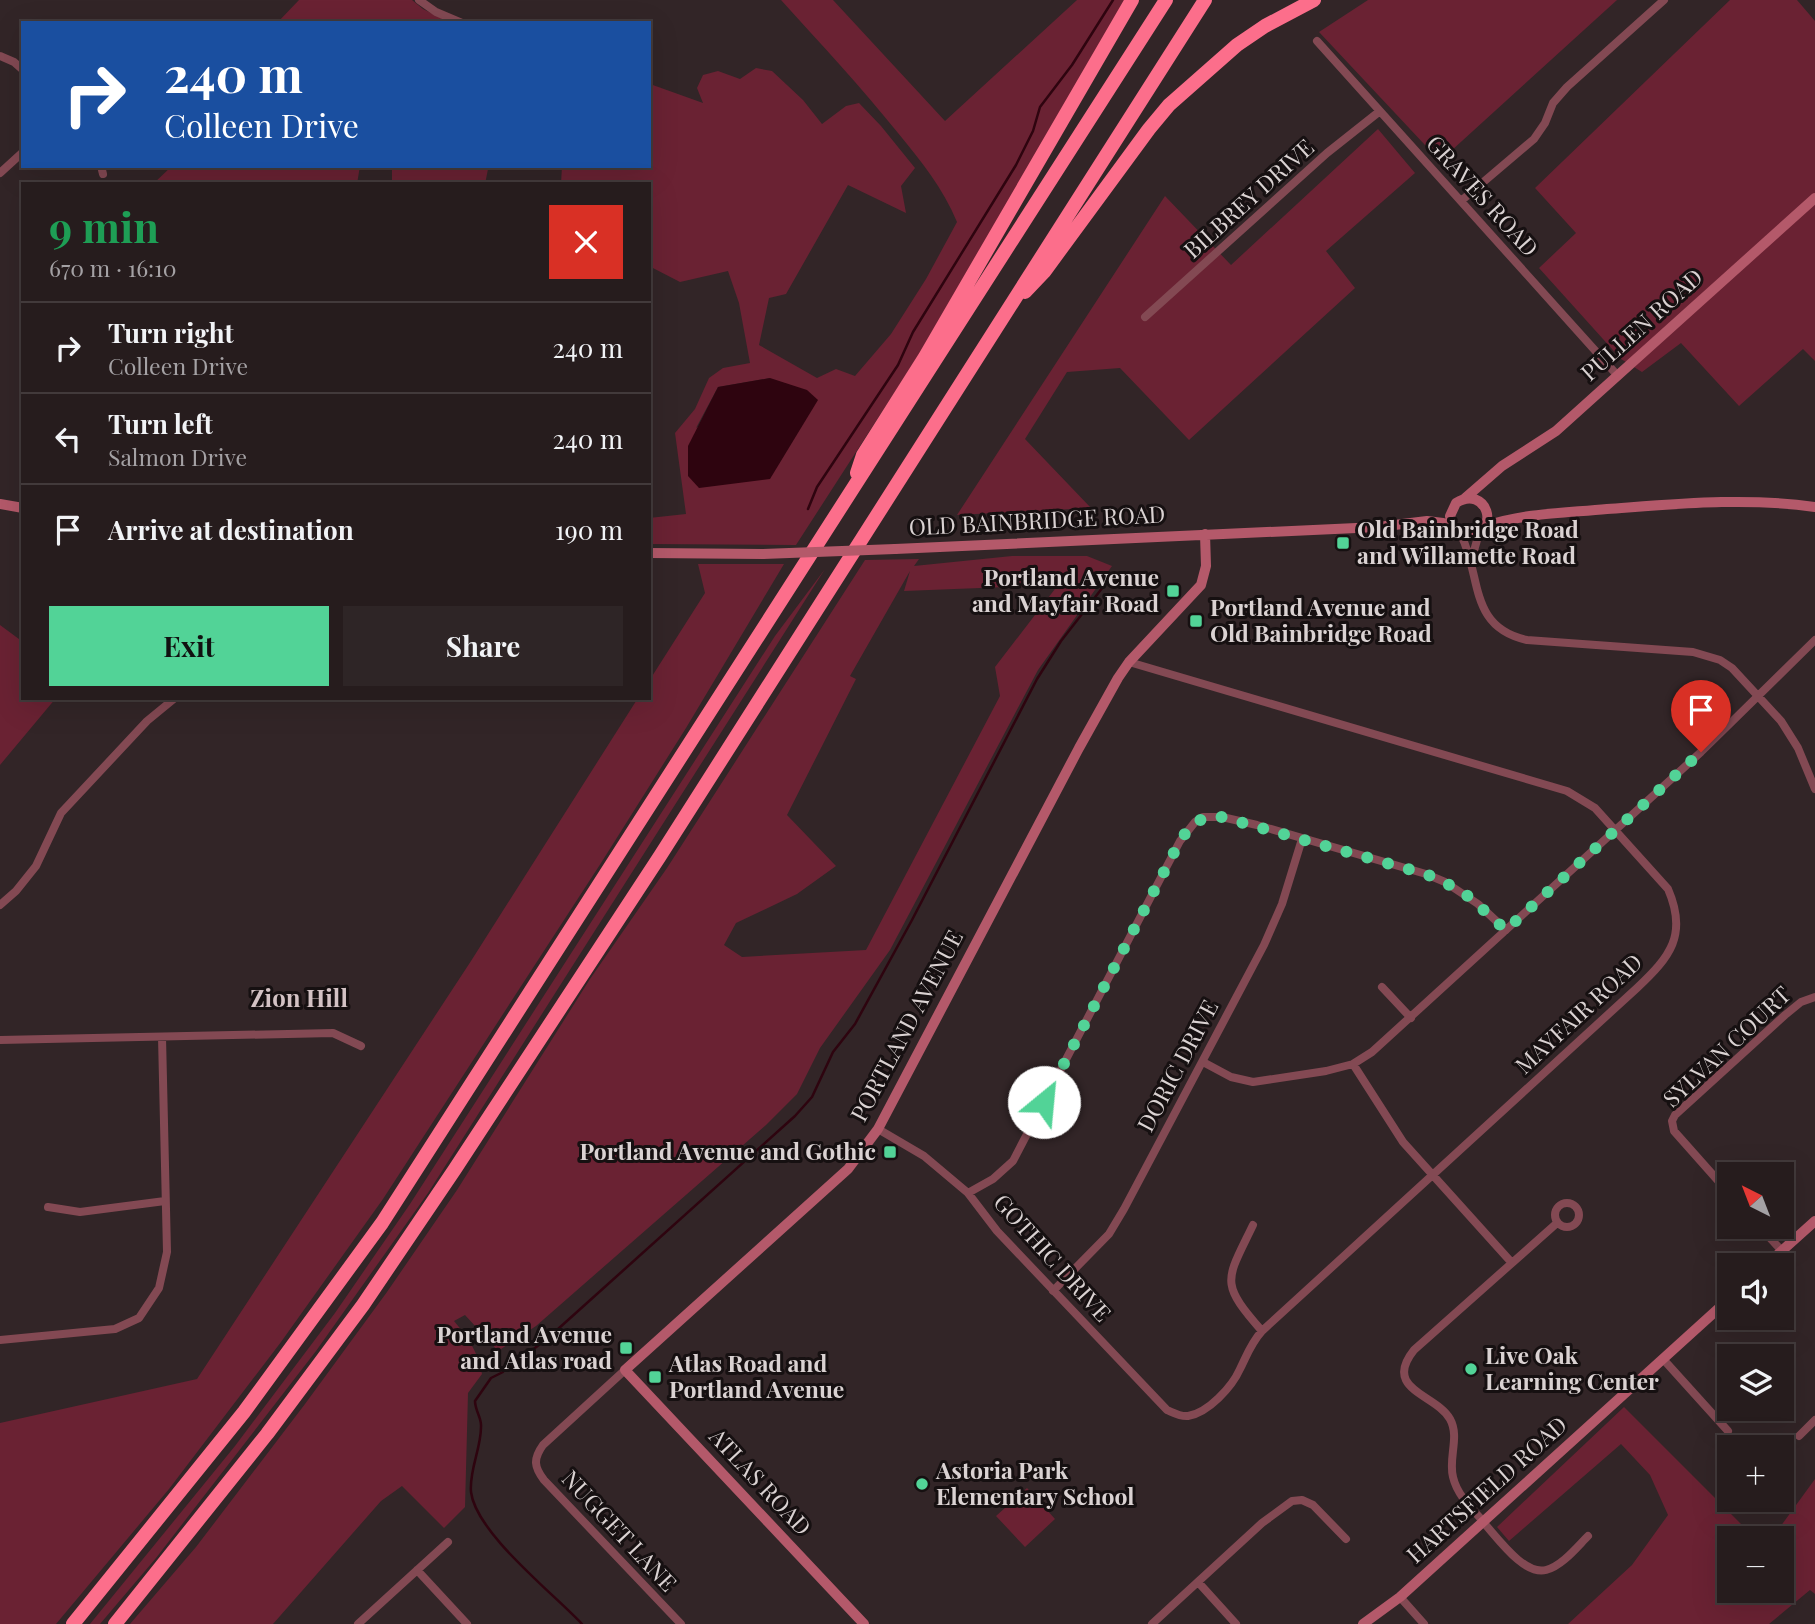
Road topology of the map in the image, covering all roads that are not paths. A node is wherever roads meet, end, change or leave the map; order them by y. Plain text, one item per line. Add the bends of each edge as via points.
1 (419, 0) edge
2 (1132, 0) edge
3 (1166, 0) edge
4 (1205, 0) edge
5 (1314, 0) edge
6 (1664, 0) edge
7 (456, 21) edge
8 (1317, 41) dead end
9 (0, 56) edge
10 (21, 68) edge
11 (1380, 111) junction
12 (21, 154) edge
13 (0, 173) edge
14 (1815, 198) edge
15 (1461, 201) junction
16 (1006, 310) junction
17 (1145, 317) dead end
18 (1618, 376) junction
19 (1491, 475) junction
20 (855, 482) junction
21 (1464, 499) junction
22 (0, 504) edge
23 (1484, 506) junction
24 (1815, 507) edge
25 (21, 508) edge
26 (1451, 511) junction
27 (1514, 517) junction
28 (1427, 521) junction
29 (1482, 530) junction
30 (1458, 532) junction
31 (1205, 534) junction
32 (651, 553) edge
33 (1472, 558) junction
34 (1815, 640) edge
35 (1129, 662) junction
36 (1758, 696) junction
37 (173, 700) edge
38 (1815, 789) edge
39 (1615, 831) junction
40 (1302, 839) junction
41 (0, 905) edge
42 (1506, 930) junction
43 (1382, 987) dead end
44 (1815, 998) edge
45 (1411, 1018) junction
46 (162, 1037) junction
47 (0, 1040) edge
48 (360, 1046) dead end
49 (1203, 1062) junction
50 (1353, 1064) junction
51 (878, 1129) junction
52 (1432, 1175) junction
53 (1717, 1180) edge
54 (968, 1193) junction
55 (166, 1201) junction
56 (48, 1207) dead end
57 (1815, 1221) edge
58 (1557, 1223) dead end
59 (1253, 1225) dead end
60 (1771, 1239) edge
61 (1782, 1251) junction
62 (1780, 1253) edge
63 (1512, 1264) junction
64 (1054, 1292) junction
65 (1717, 1310) edge
66 (1262, 1331) junction
67 (0, 1340) edge
68 (1663, 1359) junction
69 (625, 1370) junction
70 (1191, 1416) joint
71 (1815, 1420) edge
72 (1728, 1431) dead end
73 (1799, 1436) dead end
74 (535, 1460) joint
75 (1484, 1522) junction
76 (1588, 1536) dead end
77 (1346, 1538) dead end
78 (448, 1542) dead end
79 (417, 1570) junction
80 (1198, 1582) junction
81 (1400, 1597) junction
82 (73, 1624) edge
83 (116, 1624) edge
84 (358, 1624) edge
85 (467, 1624) edge
86 (681, 1624) edge
87 (864, 1624) edge
88 (1152, 1624) edge
89 (1236, 1624) edge
90 (1363, 1624) edge
91 (1424, 1624) edge

1 - 7 street
2 - 20 highway via 863,455
3 - 20 highway
4 - 16 highway
5 - 16 highway via 1237,44 1169,106 1044,272
6 - 15 street via 1567,87 1534,139
8 - 11 street, GRAVES ROAD
9 - 10 street
11 - 15 street, GRAVES ROAD
11 - 17 street, BILBREY DRIVE
12 - 13 street
14 - 18 street, PULLEN ROAD
15 - 18 street, GRAVES ROAD
16 - 83 highway via 448,1181 283,1412
18 - 19 street, PULLEN ROAD via 1544,440
19 - 21 street, PULLEN ROAD
19 - 23 street via 1484,485
20 - 82 highway via 382,1223 244,1412
21 - 23 street
21 - 26 street
22 - 25 street
23 - 27 street
23 - 29 street via 1488,518
24 - 27 street via 1701,503
26 - 28 street, OLD BAINBRIDGE ROAD
26 - 30 street via 1450,520
27 - 29 street
28 - 30 street, OLD BAINBRIDGE ROAD
28 - 31 street, OLD BAINBRIDGE ROAD
29 - 30 street via 1467,536
29 - 33 street
30 - 33 street
31 - 32 street, OLD BAINBRIDGE ROAD, bridge via 763,554
31 - 35 street, PORTLAND AVENUE via 1201,585
33 - 36 street via 1482,608 1515,638 1693,652 1732,668
34 - 36 street
35 - 39 street, MAYFAIR ROAD via 1554,786 1584,800
35 - 51 street, PORTLAND AVENUE
36 - 38 street via 1791,735
36 - 39 street
37 - 41 street via 61,813 36,866
39 - 42 street
39 - 52 street, MAYFAIR ROAD via 1668,889 1676,927 1668,954
40 - 42 street via 1445,882
40 - 49 street, DORIC DRIVE via 1277,914
40 - 54 street via 1222,817 1195,822 1180,841 1013,1161
42 - 45 street
43 - 45 street
44 - 53 street, SYLVAN COURT via 1785,1015 1675,1115 1674,1131
45 - 50 street
46 - 47 street
46 - 48 street via 333,1033
46 - 55 street
49 - 50 street via 1231,1077 1253,1082
49 - 64 street, DORIC DRIVE via 1109,1234
50 - 52 street via 1403,1142
51 - 54 street, GOTHIC DRIVE via 924,1156
51 - 69 street, PORTLAND AVENUE via 848,1169
52 - 63 street
52 - 66 street, MAYFAIR ROAD
54 - 64 street, GOTHIC DRIVE
55 - 56 street via 80,1212
55 - 67 street via 167,1252 159,1288 139,1318 114,1329
57 - 61 street
58 - 63 street
59 - 66 street via 1234,1265 1231,1287 1240,1307
60 - 61 street
61 - 62 street
63 - 75 street via 1414,1350 1405,1369 1410,1388 1438,1404 1451,1420 1456,1486
64 - 70 street, GOTHIC DRIVE via 1167,1410
65 - 68 street, HARTSFIELD ROAD
66 - 70 street, MAYFAIR ROAD via 1232,1383
68 - 72 street
68 - 75 street, HARTSFIELD ROAD
69 - 74 street, PORTLAND AVENUE via 543,1445
69 - 87 street, ATLAS ROAD
71 - 73 street
74 - 86 street, NUGGET LANE via 544,1479
75 - 76 street via 1522,1564 1539,1571 1552,1567
75 - 81 street, HARTSFIELD ROAD
77 - 80 street via 1313,1505 1296,1500 1262,1523
78 - 79 street
79 - 84 street
79 - 85 street
80 - 88 street
80 - 89 street
81 - 90 street, HARTSFIELD ROAD
81 - 91 street

